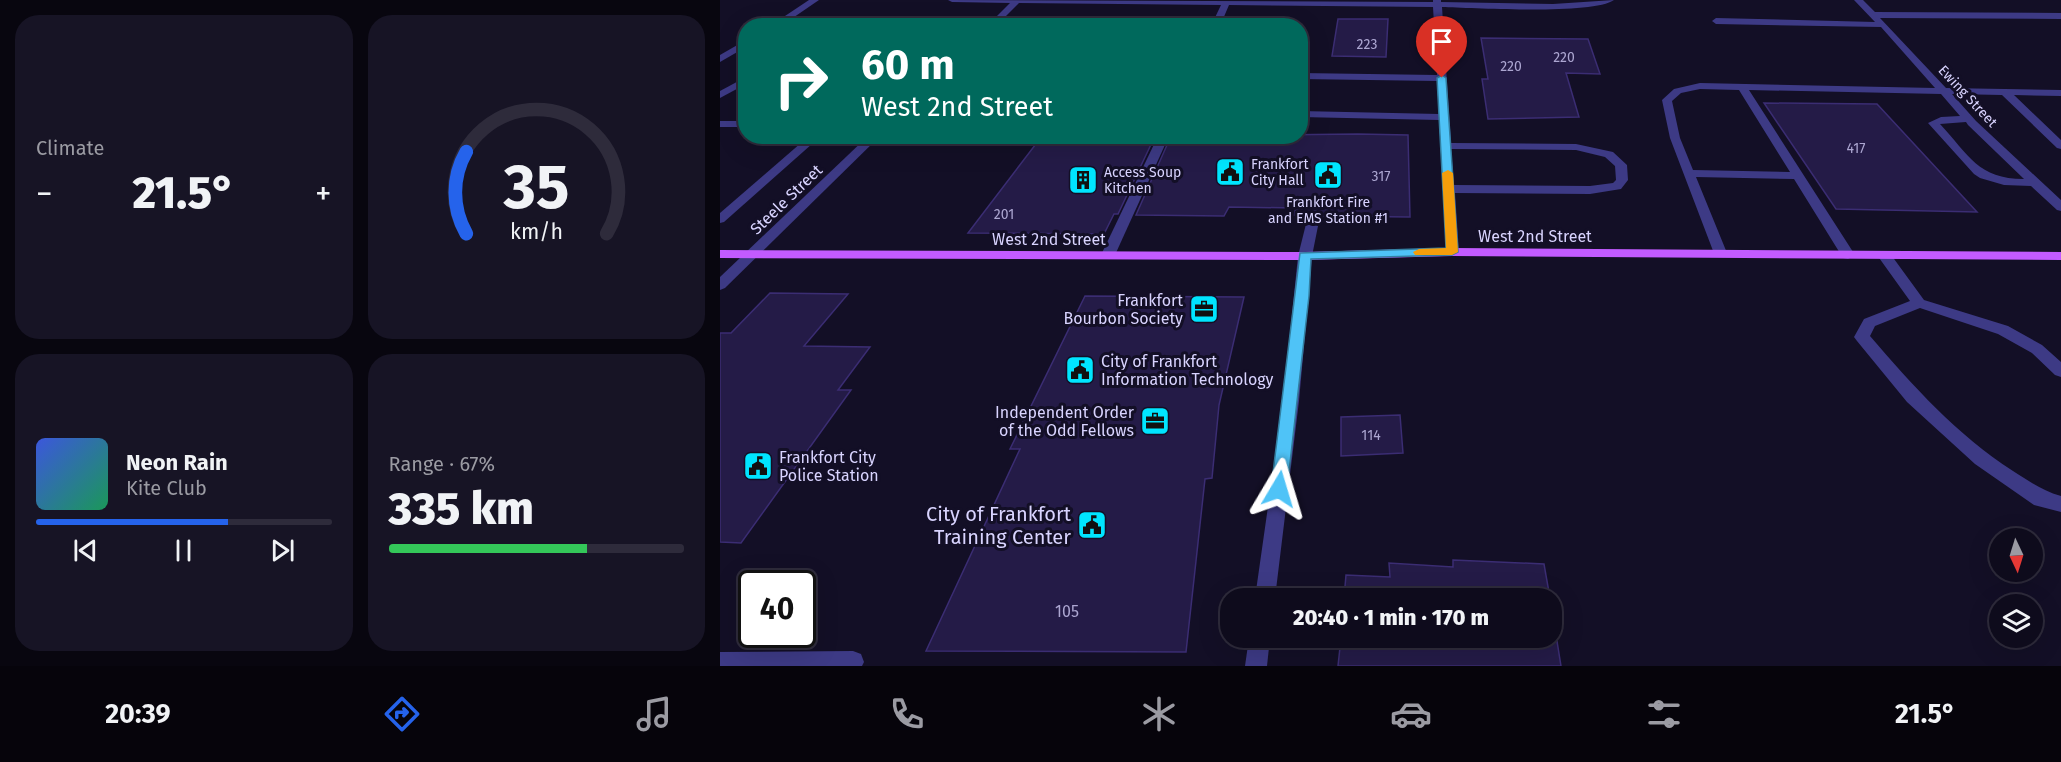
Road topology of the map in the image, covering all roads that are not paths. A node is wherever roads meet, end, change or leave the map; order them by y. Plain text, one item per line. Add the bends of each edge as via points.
1 (814, 0) edge
2 (952, 0) edge
3 (1018, 0) edge
4 (1610, 0) edge
5 (1858, 0) edge
6 (1437, 2) edge
7 (1226, 3) junction
8 (1874, 15) junction
9 (2061, 16) edge
10 (786, 18) edge
11 (999, 18) edge
12 (1219, 18) edge
13 (1716, 21) dead end
14 (1884, 25) junction
15 (738, 48) edge
16 (722, 57) edge
17 (738, 57) edge
18 (1308, 76) edge
19 (1442, 78) junction
20 (738, 85) edge
21 (1742, 87) junction
22 (1943, 92) junction
23 (2006, 93) junction
24 (2061, 93) edge
25 (720, 95) edge
26 (1308, 114) edge
27 (1444, 117) junction
28 (1968, 120) junction
29 (720, 124) edge
30 (738, 124) edge
31 (807, 144) edge
32 (867, 144) edge
33 (1160, 144) edge
34 (1446, 146) junction
35 (2061, 146) edge
36 (1688, 173) junction
37 (1799, 176) junction
38 (2034, 182) junction
39 (1449, 189) junction
40 (2061, 207) edge
41 (1314, 216) dead end
42 (720, 219) edge
43 (1452, 252) junction
44 (1720, 253) junction
45 (720, 254) edge
46 (753, 254) junction
47 (1108, 255) junction
48 (1848, 255) junction
49 (1884, 255) junction
50 (1305, 256) junction
51 (2061, 256) edge
52 (720, 285) edge
53 (1919, 303) junction
54 (2061, 371) edge
55 (2061, 504) edge
56 (1266, 588) edge
57 (1259, 648) edge
58 (720, 663) edge
59 (851, 666) edge
60 (1256, 666) edge

1 - 10 street
2 - 3 street
3 - 7 street
3 - 11 street
4 - 6 street via 1553,6
5 - 8 street, Ewing Street
6 - 7 street
6 - 19 street
7 - 12 street
8 - 9 street
8 - 14 street, Ewing Street
13 - 14 street
14 - 22 street, Ewing Street
15 - 16 street
16 - 17 street
18 - 19 street
19 - 27 street
20 - 25 street
21 - 22 street
21 - 36 street via 1700,86 1678,91 1667,100
21 - 37 street
22 - 23 street
22 - 28 street, Ewing Street
23 - 24 street
23 - 35 street
26 - 27 street
27 - 34 street
28 - 38 street, Ewing Street
28 - 38 street via 1933,123 1986,177 1997,182
29 - 30 street
31 - 42 street
32 - 46 street, Steele Street
33 - 47 street
34 - 39 street
34 - 39 street via 1576,147 1609,154 1621,165 1622,180 1617,186 1590,190
36 - 37 street
36 - 44 street
37 - 48 street
38 - 40 street, Ewing Street
39 - 43 street
41 - 50 street
43 - 44 main road, West 2nd Street
43 - 50 main road, West 2nd Street
44 - 48 main road, West 2nd Street
45 - 46 main road, West 2nd Street
46 - 47 main road, West 2nd Street
46 - 52 street, Steele Street
47 - 50 main road, West 2nd Street
48 - 49 main road, West 2nd Street
49 - 51 main road, West 2nd Street
49 - 53 street
50 - 56 street
53 - 54 street via 2003,330 2037,349
53 - 55 street via 1869,323 1862,337 1913,398 1981,459 2041,499
57 - 60 street
58 - 59 street via 853,662

